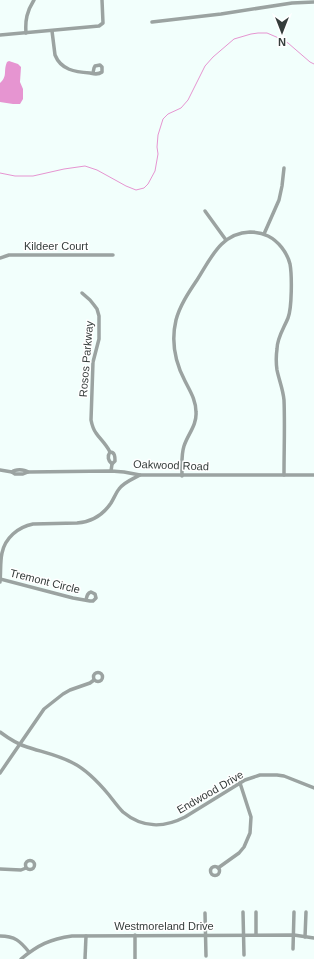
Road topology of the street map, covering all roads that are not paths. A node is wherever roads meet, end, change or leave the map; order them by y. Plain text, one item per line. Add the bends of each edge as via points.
1 (34, 0) edge
2 (102, 0) edge
3 (292, 2) edge
4 (314, 2) edge
5 (152, 22) dead end
6 (52, 31) junction
7 (26, 33) junction
8 (0, 35) edge
9 (93, 73) dead end
10 (284, 168) dead end
11 (205, 211) dead end
12 (264, 234) junction
13 (226, 240) junction
14 (114, 255) dead end
15 (0, 258) edge
16 (82, 293) dead end
17 (110, 452) junction
18 (112, 464) junction
19 (0, 470) edge
20 (111, 471) junction
21 (140, 475) junction
22 (284, 475) junction
23 (314, 475) edge
24 (182, 476) junction
25 (0, 579) edge
26 (0, 582) edge
27 (86, 600) dead end
28 (94, 680) dead end
29 (0, 732) edge
30 (20, 744) junction
31 (0, 773) edge
32 (240, 783) junction
33 (314, 788) edge
34 (26, 868) dead end
35 (218, 868) dead end
36 (0, 869) edge
37 (243, 912) dead end
38 (256, 912) dead end
39 (294, 912) dead end
40 (306, 912) dead end
41 (205, 913) dead end
42 (135, 935) junction
43 (206, 935) junction
44 (243, 935) junction
45 (256, 935) junction
46 (294, 935) junction
47 (0, 936) edge
48 (86, 936) junction
49 (305, 937) junction
50 (314, 938) edge
51 (293, 950) dead end
52 (29, 952) junction
53 (244, 955) dead end
54 (206, 956) dead end
55 (21, 959) edge
56 (85, 959) edge
57 (135, 959) edge

1 - 7 street via 26,18
2 - 6 street via 102,25
3 - 4 street
3 - 5 street
6 - 7 street
6 - 9 street via 54,55 62,66 71,71
7 - 8 street
10 - 12 street via 279,200
11 - 13 street
12 - 13 street via 245,232
12 - 22 street via 282,247 288,258 290,270 290,310 278,342 276,358 284,400
13 - 24 street via 214,253 185,299 175,324 175,356 193,397 196,413 195,423 183,450
14 - 15 street, Kildeer Court via 9,255
16 - 17 street, Rosos Parkway via 97,309 99,316 99,339 93,362 91,420 93,428
17 - 18 street, Rosos Parkway via 108,458
17 - 18 street, Rosos Parkway via 115,457
18 - 20 street, Rosos Parkway
19 - 20 street, Oakwood Road via 14,474
20 - 21 street, Oakwood Road
21 - 24 street, Oakwood Road
21 - 25 street via 125,483 105,510 91,520 77,523 33,524 12,534 4,546
22 - 23 street, Oakwood Road
22 - 24 street, Oakwood Road
25 - 26 street
25 - 27 street, Tremont Circle
28 - 30 street via 56,699 40,714
29 - 30 street, Endwood Drive
30 - 31 street
30 - 32 street, Endwood Drive via 72,762 91,775 122,811 141,823 158,825 178,821
32 - 33 street, Endwood Drive via 260,775 276,775
32 - 35 street via 251,817 250,833 239,853
34 - 36 street
37 - 44 street
38 - 45 street
39 - 46 street
40 - 49 street
41 - 43 street
42 - 43 street, Westmoreland Drive
42 - 48 street, Westmoreland Drive
42 - 57 street
43 - 44 street, Westmoreland Drive
43 - 54 street
44 - 45 street, Westmoreland Drive
44 - 53 street
45 - 46 street, Westmoreland Drive
46 - 49 street, Westmoreland Drive
46 - 51 street
47 - 52 street via 17,940
48 - 52 street, Westmoreland Drive via 54,939
48 - 56 street
49 - 50 street, Westmoreland Drive
52 - 55 street, Westmoreland Drive

